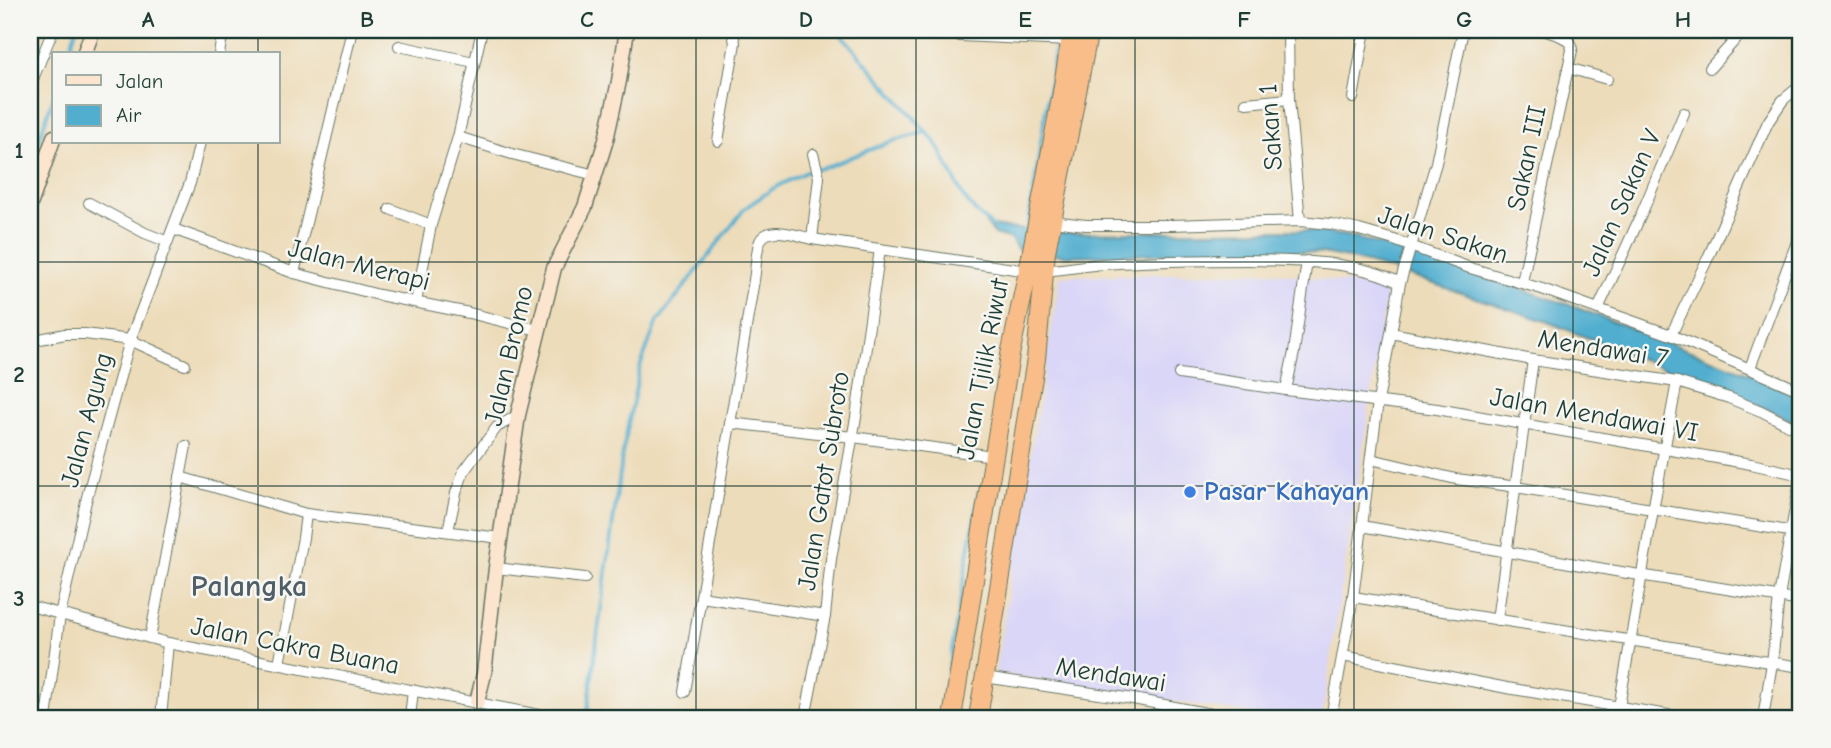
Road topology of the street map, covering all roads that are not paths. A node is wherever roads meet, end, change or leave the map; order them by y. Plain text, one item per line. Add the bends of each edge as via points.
1 (53, 30) edge
2 (93, 30) edge
3 (223, 30) edge
4 (352, 30) edge
5 (482, 30) edge
6 (627, 30) edge
7 (730, 30) edge
8 (1089, 30) edge
9 (1288, 30) edge
10 (1365, 30) edge
11 (1463, 30) edge
12 (1542, 30) edge
13 (1744, 30) edge
14 (960, 36) dead end
15 (1071, 36) edge
16 (399, 46) dead end
17 (85, 52) edge
18 (219, 52) edge
19 (474, 62) junction
20 (1568, 68) junction
21 (1710, 68) dead end
22 (1607, 79) dead end
23 (1801, 85) edge
24 (30, 86) edge
25 (1353, 98) dead end
26 (1069, 99) junction
27 (1289, 99) junction
28 (1245, 103) dead end
29 (1684, 113) dead end
30 (458, 137) junction
31 (718, 141) dead end
32 (52, 143) edge
33 (200, 144) edge
34 (814, 160) dead end
35 (595, 175) junction
36 (89, 203) dead end
37 (30, 205) edge
38 (390, 209) dead end
39 (1300, 221) junction
40 (431, 225) junction
41 (1046, 227) junction
42 (173, 229) junction
43 (1801, 231) edge
44 (812, 239) junction
45 (168, 242) junction
46 (880, 249) junction
47 (1410, 249) junction
48 (1307, 261) junction
49 (1036, 271) junction
50 (293, 273) junction
51 (1402, 279) junction
52 (1522, 282) junction
53 (416, 302) junction
54 (1598, 309) junction
55 (538, 330) junction
56 (1391, 333) junction
57 (1671, 335) junction
58 (130, 340) junction
59 (30, 341) edge
60 (1533, 360) junction
61 (184, 365) dead end
62 (1750, 368) junction
63 (1179, 374) dead end
64 (1677, 382) junction
65 (1286, 390) junction
66 (1801, 391) edge
67 (1378, 401) junction
68 (518, 415) junction
69 (730, 423) junction
70 (1524, 424) junction
71 (1801, 431) edge
72 (853, 437) junction
73 (186, 446) dead end
74 (1664, 448) junction
75 (993, 456) junction
76 (1371, 459) junction
77 (1801, 476) edge
78 (180, 477) junction
79 (1515, 487) junction
80 (1653, 509) junction
81 (306, 514) junction
82 (1362, 526) junction
83 (448, 531) junction
84 (1797, 533) edge
85 (500, 538) junction
86 (1506, 552) junction
87 (496, 568) junction
88 (1642, 576) junction
89 (585, 578) dead end
90 (701, 597) junction
91 (1353, 597) junction
92 (1779, 597) junction
93 (1801, 601) edge
94 (30, 606) edge
95 (60, 615) junction
96 (824, 616) junction
97 (1497, 620) junction
98 (150, 638) junction
99 (1631, 640) junction
100 (168, 643) junction
101 (1343, 656) junction
102 (1772, 663) junction
103 (279, 664) junction
104 (1801, 667) edge
105 (984, 677) junction
106 (413, 690) junction
107 (685, 692) dead end
108 (477, 702) junction
109 (1619, 707) junction
110 (46, 718) edge
111 (161, 718) edge
112 (410, 718) edge
113 (555, 718) edge
114 (805, 718) edge
115 (952, 718) edge
116 (978, 718) edge
117 (1232, 718) edge
118 (1331, 718) edge
119 (1686, 718) edge
120 (1763, 718) edge

1 - 24 street
2 - 17 street
3 - 18 street
4 - 50 street
5 - 19 street
6 - 35 street, Jalan Bromo via 620,81
7 - 31 street via 735,43
8 - 26 highway, Jalan Tjilik Riwut
9 - 27 street, Sakan 1
10 - 25 street
11 - 47 street via 1436,163
12 - 20 street, Sakan III via 1570,42
13 - 21 street
14 - 15 street
15 - 26 highway, Jalan Tjilik Riwut
16 - 19 street
19 - 30 street
20 - 22 street
20 - 52 street, Sakan III
23 - 57 street via 1768,122
26 - 41 highway, Jalan Tjilik Riwut
27 - 28 street
27 - 39 street, Sakan 1
29 - 54 street, Jalan Sakan V
30 - 35 street
30 - 40 street
32 - 37 street
33 - 42 street, Jalan Agung
34 - 44 street via 819,177
35 - 55 street, Jalan Bromo via 585,207 554,268
36 - 45 street
38 - 40 street
39 - 41 street, Jalan Sakan
39 - 47 street, Jalan Sakan via 1359,230
40 - 53 street
41 - 49 highway, Jalan Tjilik Riwut
42 - 45 street, Jalan Agung
42 - 50 street, Jalan Merapi
43 - 62 street
44 - 46 street
44 - 69 street via 777,232 759,241
45 - 58 street, Jalan Agung
46 - 49 street
46 - 72 street, Jalan Gatot Subroto
47 - 51 street
47 - 52 street, Jalan Sakan
48 - 49 street via 1183,260
48 - 51 street
48 - 65 street
49 - 75 highway, Jalan Tjilik Riwut via 1010,355
49 - 105 highway, Jalan Tjilik Riwut via 1036,359
50 - 53 street, Jalan Merapi
51 - 56 street
52 - 54 street, Jalan Sakan
53 - 55 street, Jalan Merapi
54 - 57 street, Jalan Sakan
55 - 68 street, Jalan Bromo
56 - 60 street, Mendawai 7
56 - 67 street
57 - 62 street, Jalan Sakan
58 - 59 street via 65,334
58 - 61 street
58 - 95 street, Jalan Agung
60 - 64 street, Mendawai 7
60 - 70 street
62 - 66 street, Jalan Sakan
63 - 65 street, Jalan Mendawai VI
64 - 71 street, Mendawai 7 via 1729,398
64 - 74 street
65 - 67 street, Jalan Mendawai VI
67 - 70 street, Jalan Mendawai VI
67 - 76 street
68 - 83 street via 497,427 464,471
68 - 85 street, Jalan Bromo
69 - 72 street
69 - 90 street
70 - 74 street, Jalan Mendawai VI
70 - 79 street
72 - 75 street
72 - 96 street, Jalan Gatot Subroto
73 - 78 street
74 - 77 street, Jalan Mendawai VI
74 - 80 street
75 - 115 highway, Jalan Tjilik Riwut
76 - 79 street
76 - 82 street
77 - 84 street
78 - 81 street
78 - 98 street
79 - 80 street
79 - 86 street
80 - 84 street
80 - 88 street
81 - 83 street
81 - 103 street
82 - 86 street
82 - 91 street
83 - 85 street
84 - 92 street
85 - 87 street, Jalan Bromo
86 - 88 street
86 - 97 street
87 - 89 street
87 - 108 street, Jalan Bromo
88 - 92 street
88 - 99 street
90 - 96 street
90 - 107 street
91 - 97 street
91 - 101 street
92 - 93 street
92 - 102 street
94 - 95 street, Jalan Cakra Buana
95 - 98 street, Jalan Cakra Buana
95 - 110 street, Jalan Agung
96 - 114 street, Jalan Gatot Subroto
97 - 99 street
98 - 100 street, Jalan Cakra Buana
99 - 102 street
99 - 109 street
100 - 103 street, Jalan Cakra Buana
100 - 111 street
101 - 109 street
101 - 118 street
102 - 104 street
102 - 120 street
103 - 106 street, Jalan Cakra Buana
105 - 116 highway, Jalan Tjilik Riwut
105 - 117 street, Mendawai
106 - 108 street, Jalan Cakra Buana
106 - 112 street
108 - 113 street, Jalan Cakra Buana
109 - 119 street

